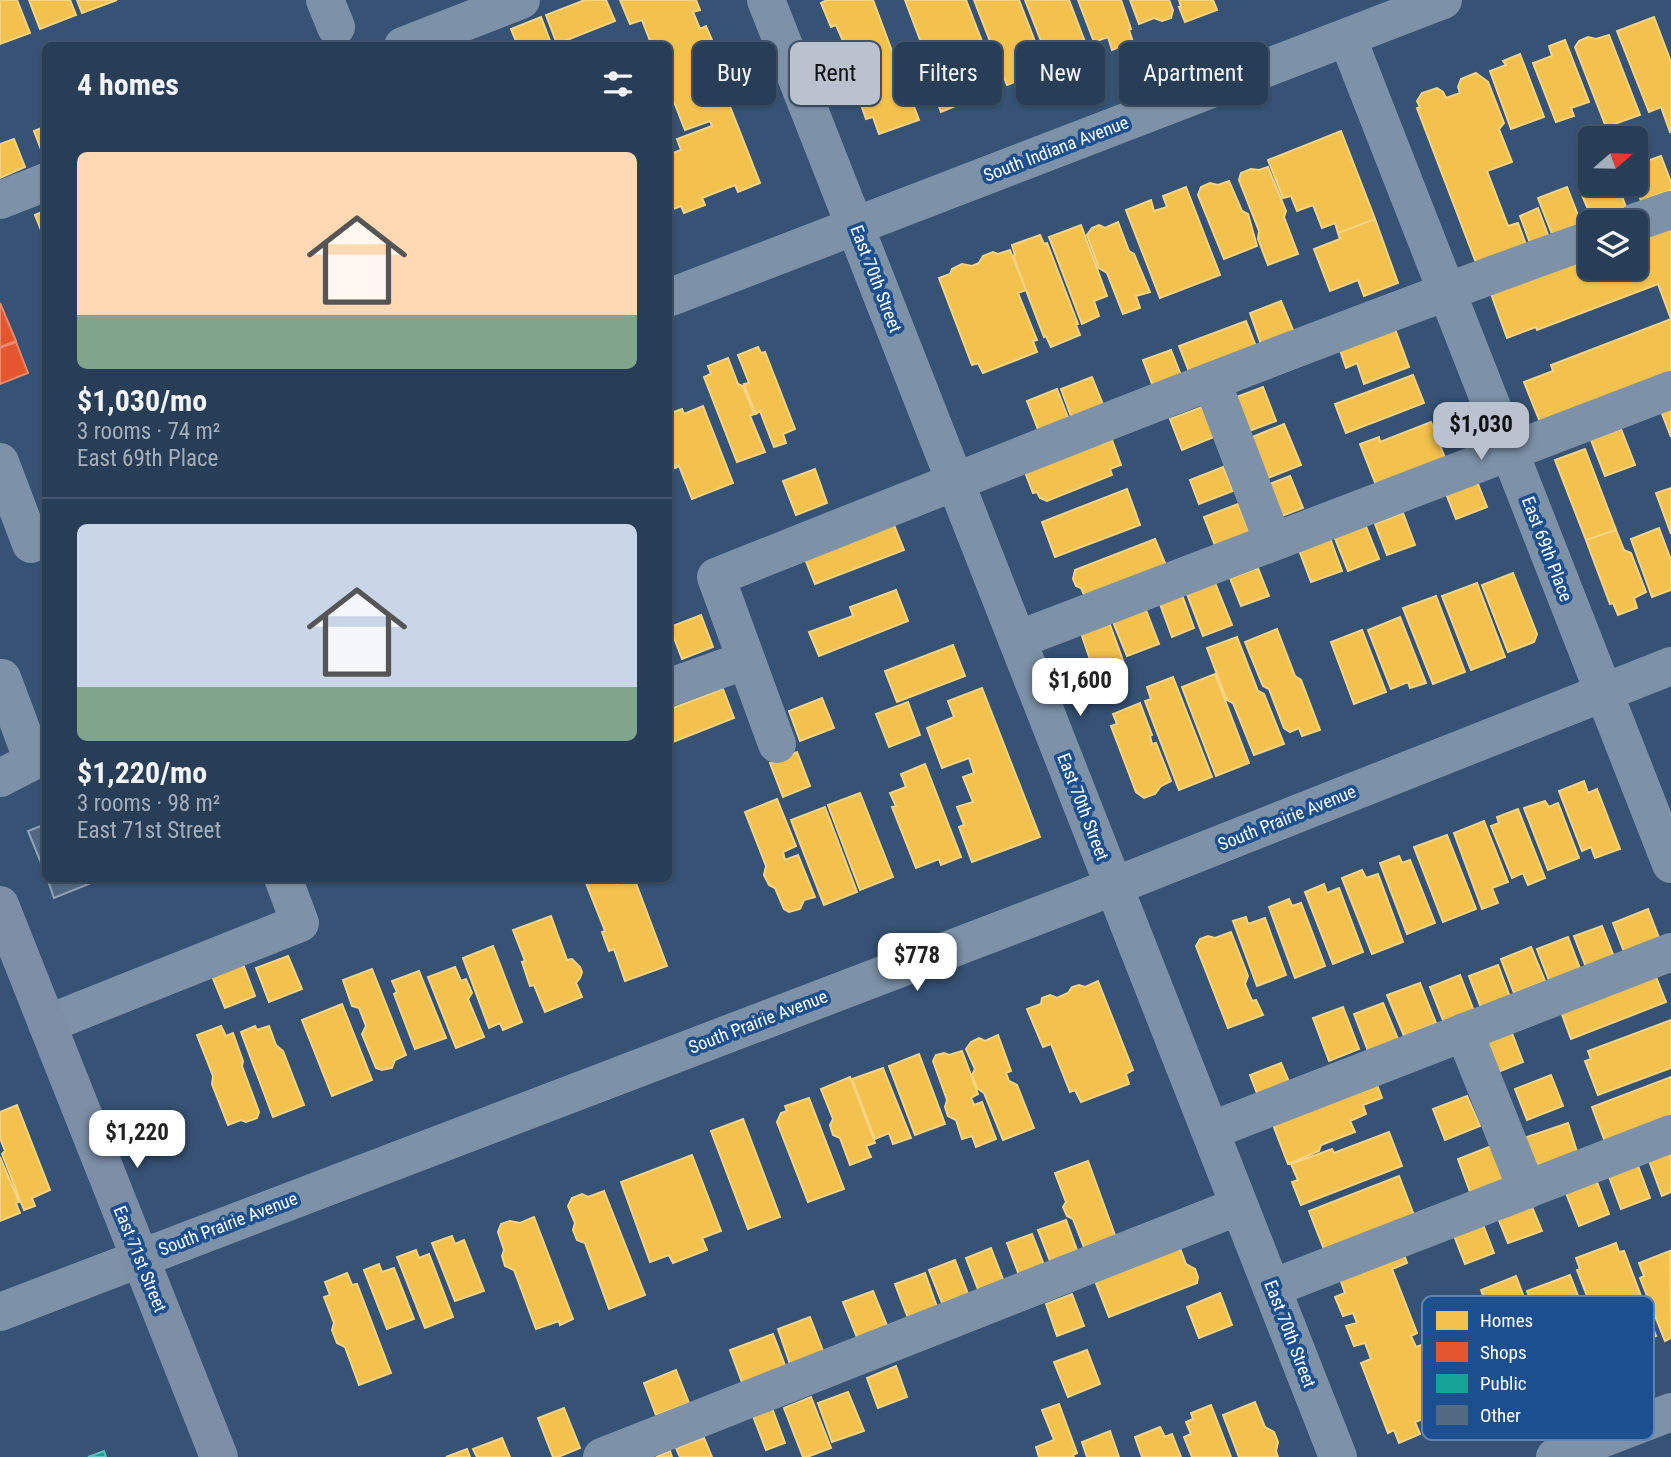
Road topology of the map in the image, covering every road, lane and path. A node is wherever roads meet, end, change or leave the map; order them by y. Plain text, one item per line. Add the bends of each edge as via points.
1 (522, 0) edge
2 (766, 0) edge
3 (1443, 0) edge
4 (1348, 37) junction
5 (413, 42) edge
6 (42, 184) edge
7 (0, 200) edge
8 (1671, 210) edge
9 (1648, 218) edge
10 (855, 226) junction
11 (1578, 244) edge
12 (1447, 291) junction
13 (672, 296) edge
14 (1212, 382) junction
15 (1671, 390) edge
16 (1509, 451) junction
17 (0, 462) edge
18 (955, 482) junction
19 (1273, 542) junction
20 (26, 546) edge
21 (1017, 640) junction
22 (746, 660) junction
23 (1671, 666) edge
24 (1, 676) edge
25 (672, 687) edge
26 (1604, 692) junction
27 (777, 744) dead end
28 (0, 778) edge
29 (1671, 864) edge
30 (285, 882) edge
31 (1114, 886) junction
32 (4, 929) edge
33 (1671, 951) edge
34 (47, 1024) junction
35 (1464, 1032) junction
36 (1210, 1131) junction
37 (1671, 1134) edge
38 (1527, 1190) junction
39 (1240, 1206) junction
40 (140, 1258) junction
41 (1272, 1289) junction
42 (0, 1312) edge
43 (1671, 1412) edge
44 (1654, 1419) edge
45 (1599, 1440) edge
46 (219, 1457) edge
47 (602, 1457) edge
48 (1338, 1457) edge
49 (1555, 1457) edge

1 - 5 street
2 - 10 street, East 70th Street
3 - 4 street, South Indiana Avenue
4 - 10 street, South Indiana Avenue
4 - 12 street, East 69th Place
6 - 7 street
8 - 9 street
10 - 13 street, South Indiana Avenue
10 - 18 street, East 70th Street
11 - 12 street
12 - 14 street
12 - 16 street, East 69th Place
14 - 18 street
14 - 19 street
15 - 16 street
16 - 19 street
16 - 26 street, East 69th Place
17 - 20 street
18 - 21 street, East 70th Street
18 - 22 street via 716,576
19 - 21 street
21 - 31 street, East 70th Street
22 - 25 street
22 - 27 street
23 - 26 street, South Prairie Avenue
24 - 28 street via 33,761
26 - 29 street, East 69th Place
26 - 31 street, South Prairie Avenue
30 - 34 street via 300,923
31 - 36 street, East 70th Street
31 - 40 street, South Prairie Avenue
32 - 34 main road, East 71st Street
33 - 35 street
34 - 40 main road, East 71st Street
35 - 36 street
35 - 38 street
36 - 39 street, East 70th Street
37 - 38 street
38 - 41 street
39 - 41 street, East 70th Street
39 - 47 street
40 - 42 street, South Prairie Avenue
40 - 46 main road, East 71st Street
41 - 48 street, East 70th Street
43 - 44 street
45 - 49 street

